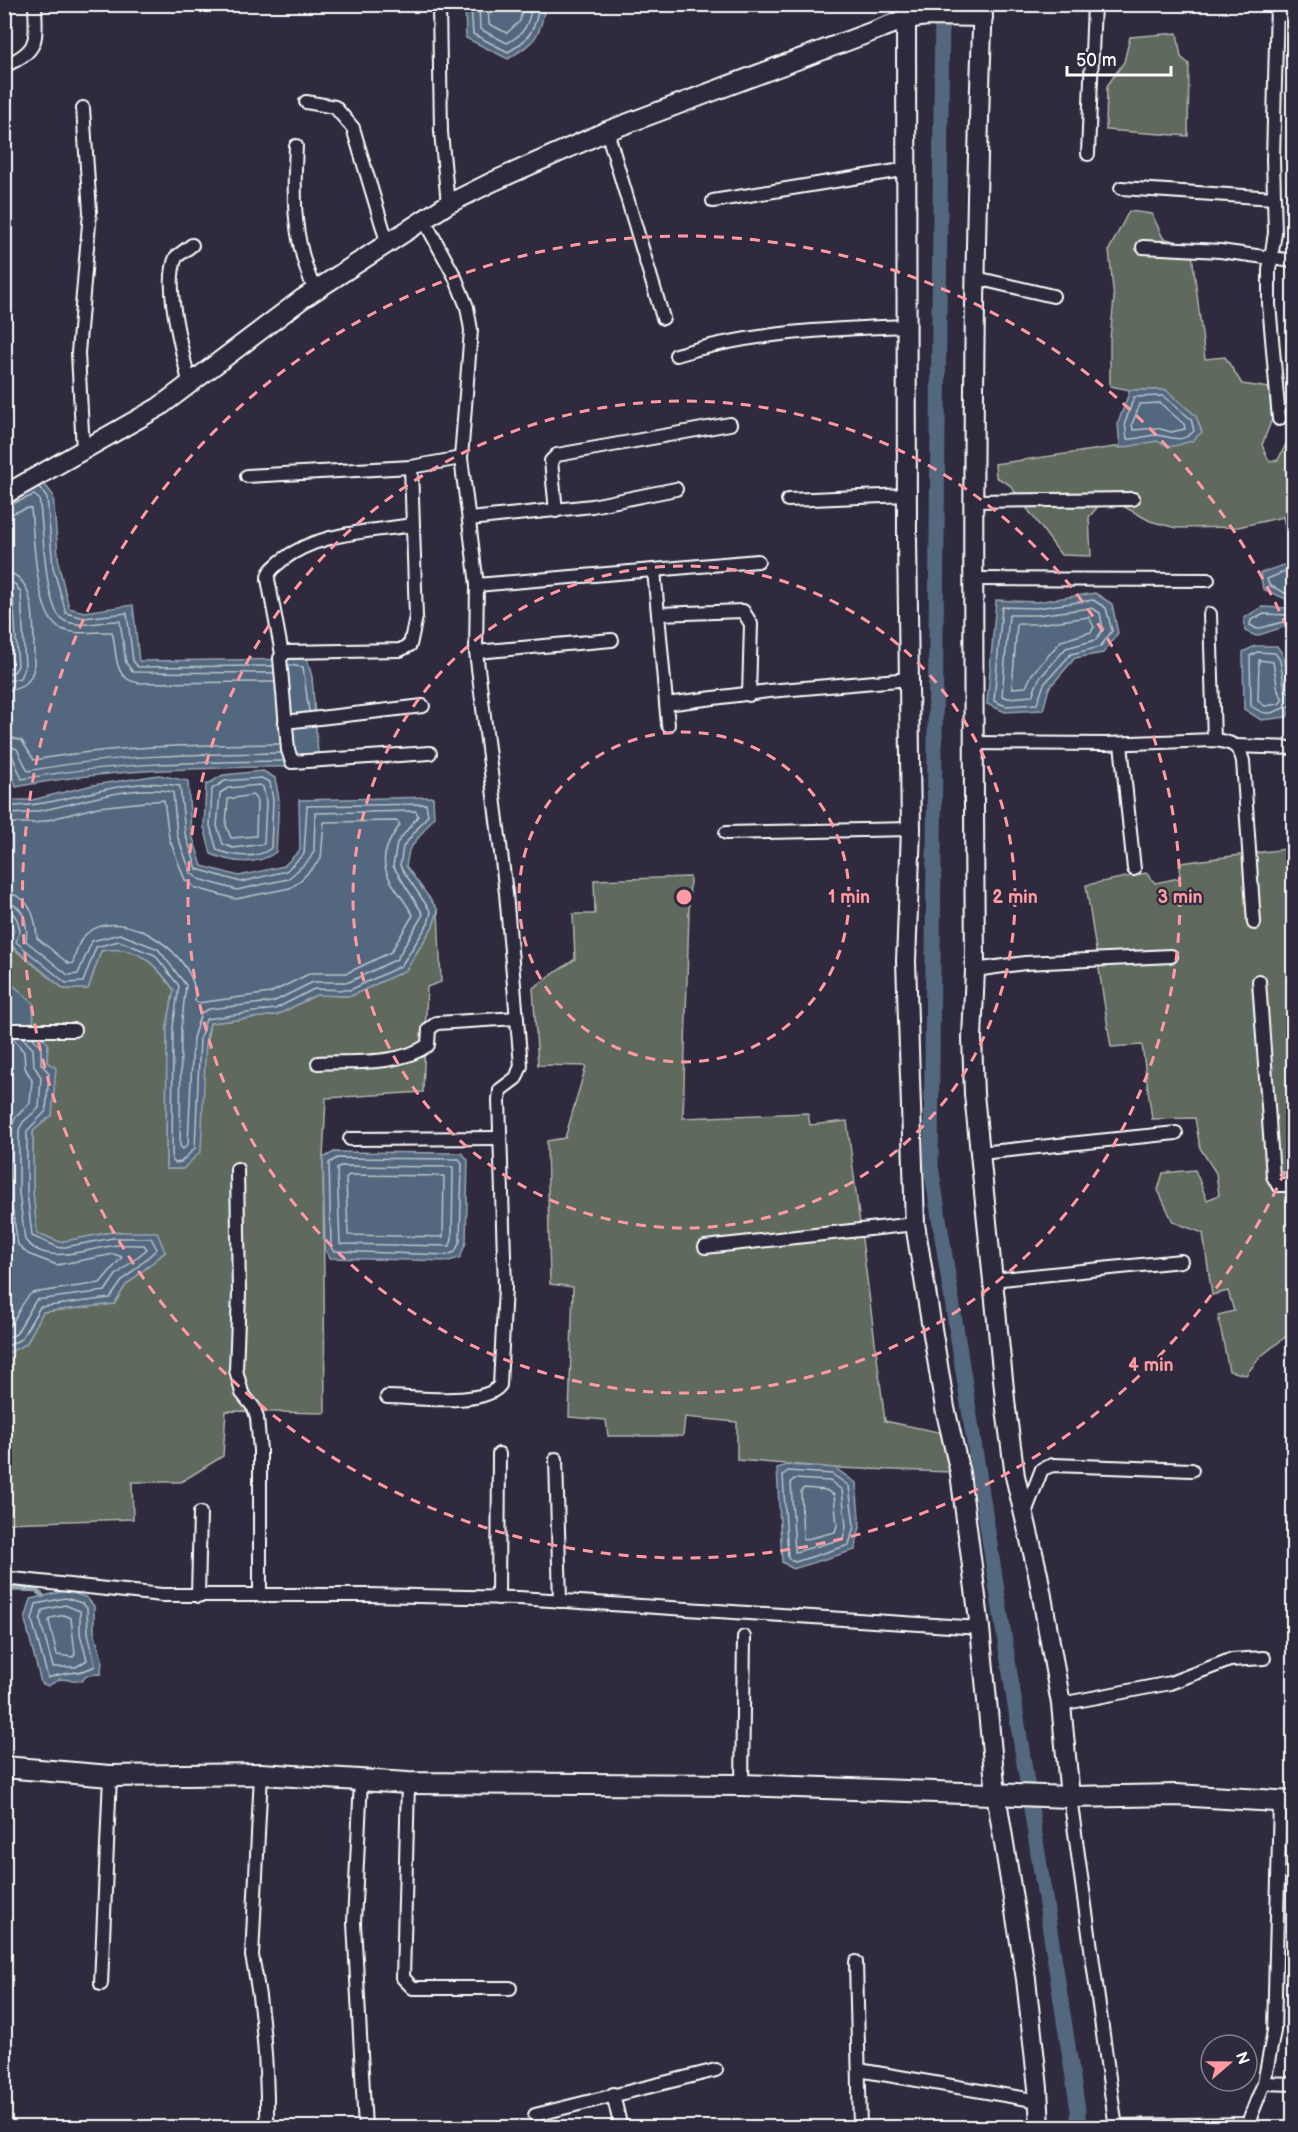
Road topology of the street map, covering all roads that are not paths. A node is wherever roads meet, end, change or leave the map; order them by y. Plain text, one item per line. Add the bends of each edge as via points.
1 (35, 4) edge
2 (439, 4) edge
3 (1094, 4) edge
4 (1277, 9) edge
5 (908, 12) edge
6 (977, 13) edge
7 (1293, 16) edge
8 (4, 66) edge
9 (306, 102) dead end
10 (83, 108) dead end
11 (607, 131) junction
12 (296, 146) dead end
13 (1088, 154) dead end
14 (908, 170) junction
15 (1121, 188) dead end
16 (1274, 198) junction
17 (713, 201) dead end
18 (448, 204) junction
19 (424, 220) junction
20 (192, 245) dead end
21 (388, 245) junction
22 (1143, 247) dead end
23 (1271, 256) junction
24 (1293, 261) edge
25 (976, 279) junction
26 (315, 291) junction
27 (1053, 296) dead end
28 (663, 318) dead end
29 (907, 327) junction
30 (676, 356) dead end
31 (189, 383) junction
32 (1279, 419) dead end
33 (730, 424) dead end
34 (83, 451) junction
35 (461, 458) junction
36 (411, 467) junction
37 (247, 476) dead end
38 (675, 489) dead end
39 (4, 495) edge
40 (907, 495) junction
41 (1132, 499) dead end
42 (788, 500) dead end
43 (975, 501) junction
44 (556, 511) junction
45 (470, 519) junction
46 (413, 525) junction
47 (758, 561) dead end
48 (654, 570) junction
49 (974, 579) junction
50 (1208, 580) dead end
51 (477, 585) junction
52 (658, 614) junction
53 (1210, 614) dead end
54 (612, 640) dead end
55 (476, 652) junction
56 (282, 654) junction
57 (910, 679) junction
58 (750, 695) junction
59 (666, 704) junction
60 (423, 706) dead end
61 (285, 722) junction
62 (668, 725) dead end
63 (1214, 740) junction
64 (975, 743) junction
65 (1121, 744) junction
66 (1236, 746) junction
67 (1293, 748) edge
68 (430, 753) dead end
69 (911, 829) junction
70 (726, 833) dead end
71 (1134, 869) dead end
72 (1254, 923) dead end
73 (1171, 956) dead end
74 (975, 970) junction
75 (1259, 981) dead end
76 (517, 1018) junction
77 (4, 1030) edge
78 (74, 1030) dead end
79 (318, 1063) dead end
80 (1176, 1133) dead end
81 (500, 1138) junction
82 (350, 1139) dead end
83 (980, 1153) junction
84 (237, 1169) dead end
85 (1293, 1185) edge
86 (915, 1224) junction
87 (705, 1247) dead end
88 (1181, 1262) dead end
89 (992, 1280) junction
90 (387, 1397) dead end
91 (499, 1454) dead end
92 (556, 1459) dead end
93 (1192, 1470) dead end
94 (200, 1513) dead end
95 (1024, 1517) junction
96 (4, 1578) edge
97 (260, 1595) junction
98 (198, 1596) junction
99 (498, 1598) junction
100 (560, 1601) junction
101 (980, 1628) junction
102 (744, 1637) dead end
103 (1264, 1658) dead end
104 (1061, 1704) junction
105 (4, 1767) edge
106 (261, 1774) junction
107 (110, 1776) junction
108 (361, 1780) junction
109 (408, 1783) junction
110 (742, 1785) junction
111 (1004, 1795) junction
112 (1070, 1797) junction
113 (1287, 1801) edge
114 (856, 1962) dead end
115 (101, 1984) dead end
116 (510, 1988) dead end
117 (716, 2070) dead end
118 (859, 2070) junction
119 (1264, 2083) junction
120 (1293, 2084) edge
121 (613, 2094) junction
122 (1039, 2101) junction
123 (535, 2115) dead end
124 (1246, 2126) edge
125 (267, 2127) edge
126 (365, 2127) edge
127 (621, 2127) edge
128 (860, 2127) edge
129 (1040, 2127) edge
130 (1116, 2127) edge

1 - 8 street via 32,48 28,55
2 - 18 street via 441,132
3 - 13 street
4 - 7 street
4 - 16 street
5 - 6 street via 927,16
5 - 11 street
5 - 14 street
6 - 25 street
9 - 21 street via 335,107 353,128
10 - 34 street via 90,212 78,353
11 - 18 street
11 - 28 street
12 - 26 street via 296,231 302,261
14 - 17 street
14 - 29 street
15 - 16 street
16 - 23 street
18 - 19 street
19 - 21 street
19 - 35 street via 455,277 471,330
20 - 31 street via 176,257 173,276
21 - 26 street
22 - 23 street
23 - 24 street
23 - 32 street via 1269,304
25 - 27 street
25 - 43 street
26 - 31 street
29 - 30 street via 826,329 739,338
29 - 40 street
31 - 34 street via 159,407
33 - 44 street via 557,455 551,462
34 - 39 street
35 - 36 street
35 - 45 street
36 - 37 street
36 - 46 street
38 - 44 street
40 - 42 street
40 - 57 street
41 - 43 street
43 - 49 street
44 - 45 street
45 - 51 street
46 - 56 street via 320,540 304,546 271,570 268,579
46 - 56 street via 416,617 410,645 400,650
47 - 48 street
48 - 51 street
48 - 52 street
49 - 50 street
49 - 64 street
51 - 55 street
52 - 58 street via 743,611 751,624
52 - 59 street
53 - 63 street
54 - 55 street
55 - 76 street
56 - 61 street
57 - 58 street
57 - 69 street
58 - 59 street
59 - 62 street
60 - 61 street
61 - 68 street via 292,762
63 - 65 street
63 - 66 street
64 - 65 street
64 - 74 street
65 - 71 street
66 - 67 street
66 - 72 street via 1244,761
69 - 70 street
69 - 86 street via 906,961
73 - 74 street via 1025,963
74 - 83 street via 972,1038
75 - 85 street via 1273,1176 1278,1185
76 - 79 street via 437,1023 429,1029 428,1046 406,1055
76 - 81 street via 520,1073 500,1090
77 - 78 street
80 - 83 street
81 - 82 street
81 - 90 street via 505,1287 500,1385 495,1392 476,1398
83 - 89 street
84 - 97 street via 236,1371 242,1393 257,1418
86 - 87 street
86 - 101 street via 938,1373 960,1473
88 - 89 street
89 - 95 street via 1006,1409
91 - 99 street
92 - 100 street
93 - 95 street via 1053,1465 1042,1469
94 - 98 street
95 - 104 street
96 - 98 street
97 - 98 street
97 - 99 street
99 - 100 street
100 - 101 street
101 - 111 street
102 - 110 street
103 - 104 street via 1230,1660 1170,1683
104 - 112 street
105 - 107 main road
106 - 107 main road
106 - 108 main road
106 - 125 street via 252,1956 267,2092
107 - 115 street
108 - 109 main road
108 - 126 street via 354,1923
109 - 110 main road
109 - 116 street via 403,1978 413,1988
110 - 111 main road
111 - 112 main road
111 - 122 street
112 - 113 main road via 1176,1795
112 - 130 street
113 - 119 street via 1274,2031
114 - 118 street
117 - 121 street
118 - 122 street
118 - 128 street
119 - 120 street
119 - 124 street
121 - 123 street
121 - 127 street
122 - 129 street
124 - 130 street

